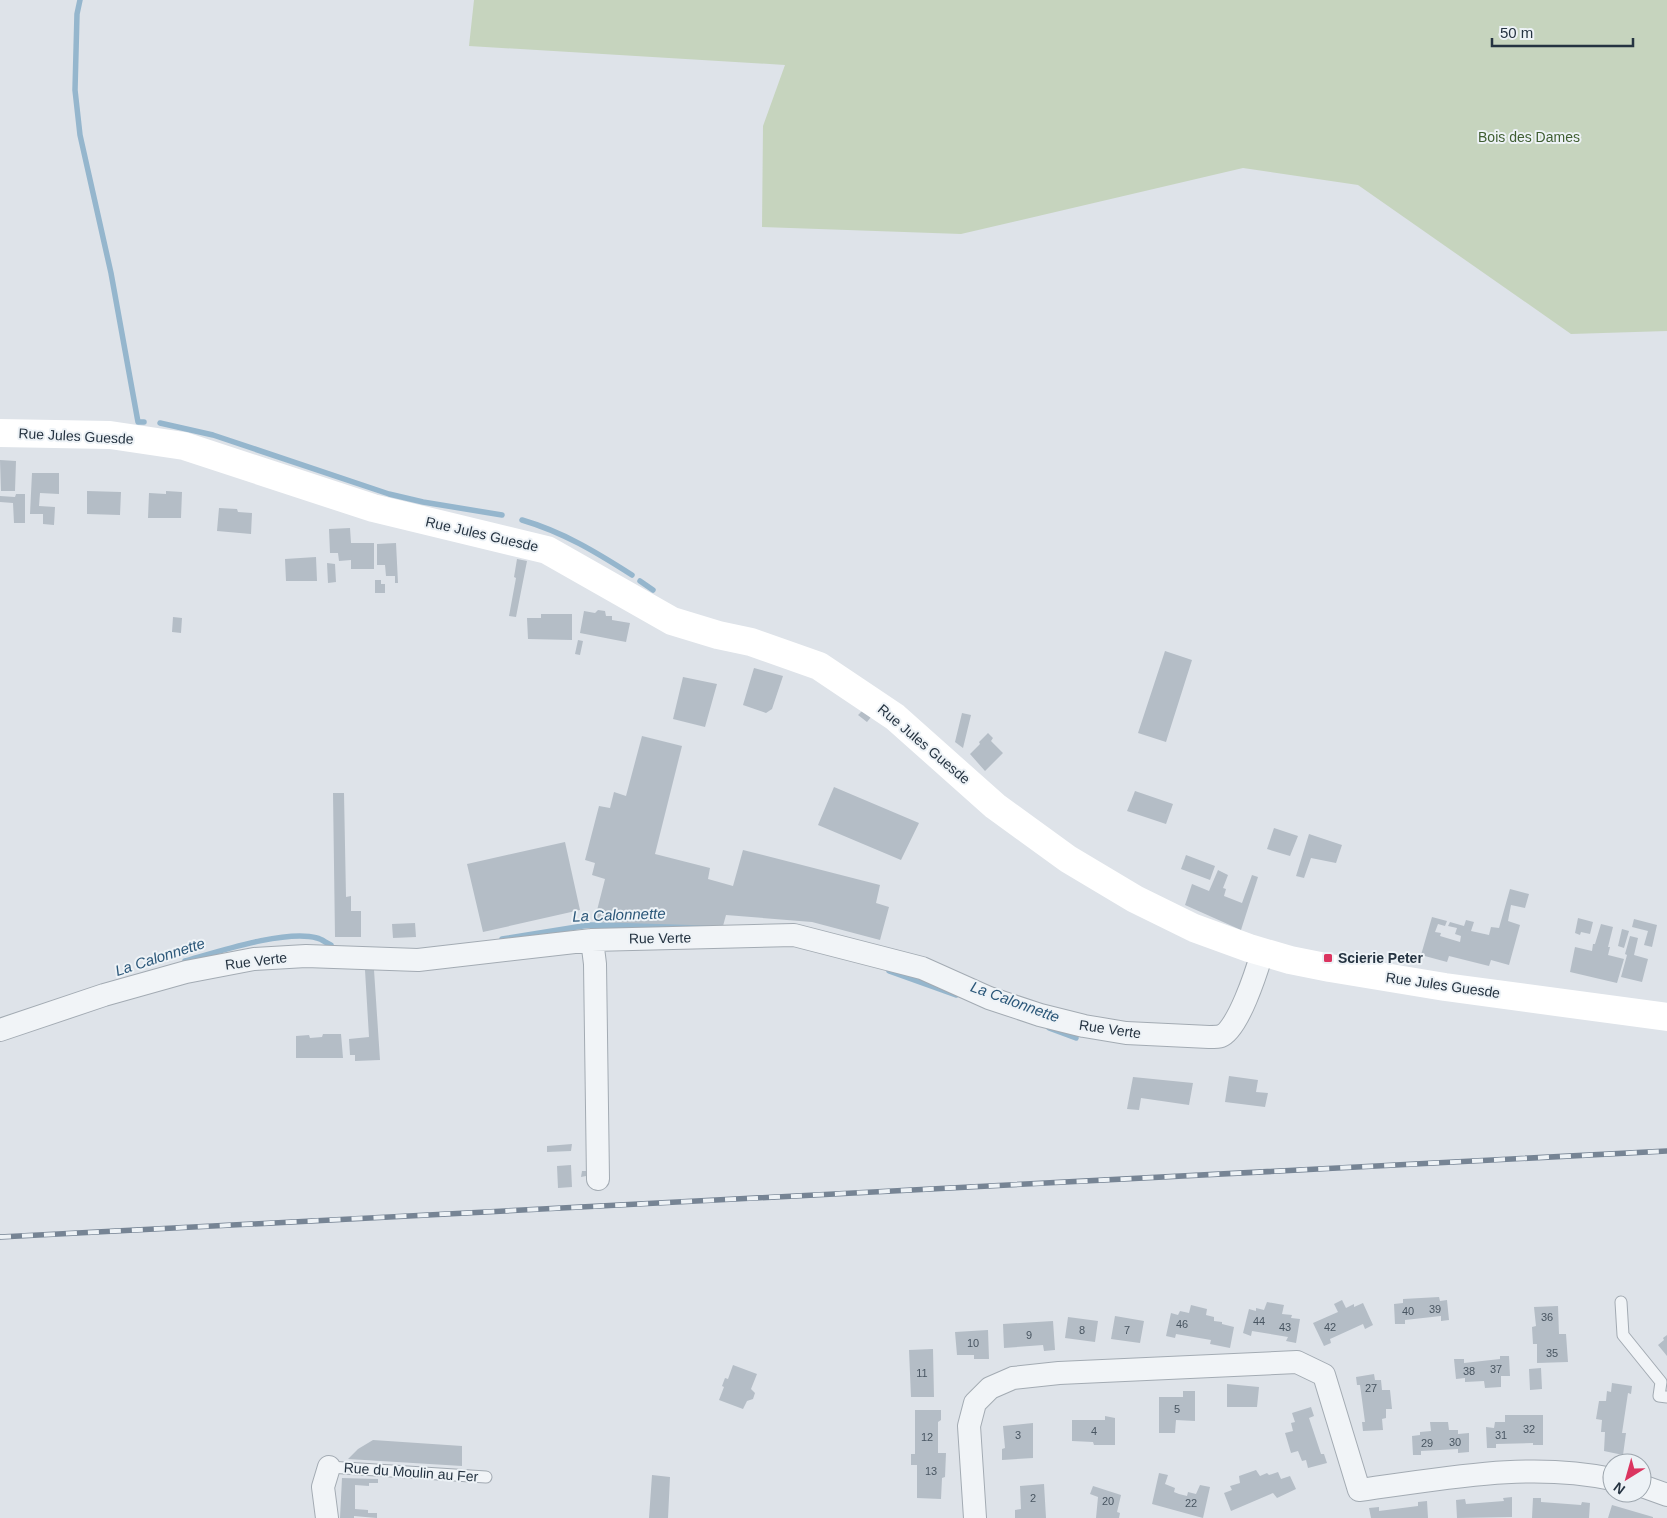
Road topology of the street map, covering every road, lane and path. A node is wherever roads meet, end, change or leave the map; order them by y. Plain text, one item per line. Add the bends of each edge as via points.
1 (0, 432) edge
2 (592, 940) junction
3 (1262, 953) junction
4 (1667, 1017) edge
5 (0, 1030) edge
6 (598, 1179) dead end
7 (1621, 1302) dead end
8 (1667, 1397) edge
9 (328, 1467) joint
10 (486, 1477) dead end
11 (1602, 1477) edge
12 (1652, 1490) edge
13 (1667, 1495) edge
14 (327, 1518) edge
15 (975, 1518) edge

1 - 3 street, Rue Jules Guesde via 110,435 184,446 373,508 547,550 672,621 751,642 819,666 896,717 995,806 1068,859 1135,899 1194,928
2 - 3 street, Rue Verte via 794,935 922,968 989,998 1084,1026 1126,1033 1202,1037 1222,1036 1228,1030 1246,998
2 - 5 street, Rue Verte via 418,960 306,956 254,959 186,972
2 - 6 street
3 - 4 street, Rue Jules Guesde via 1426,984
7 - 8 lane via 1623,1335 1661,1382 1659,1396
9 - 10 lane, Rue du Moulin au Fer
9 - 14 street, Rue du Moulin au Fer via 323,1487
11 - 15 street via 1491,1472 1359,1490 1324,1375 1297,1362 1059,1373 1012,1378 990,1388 976,1403 969,1426
12 - 13 street

